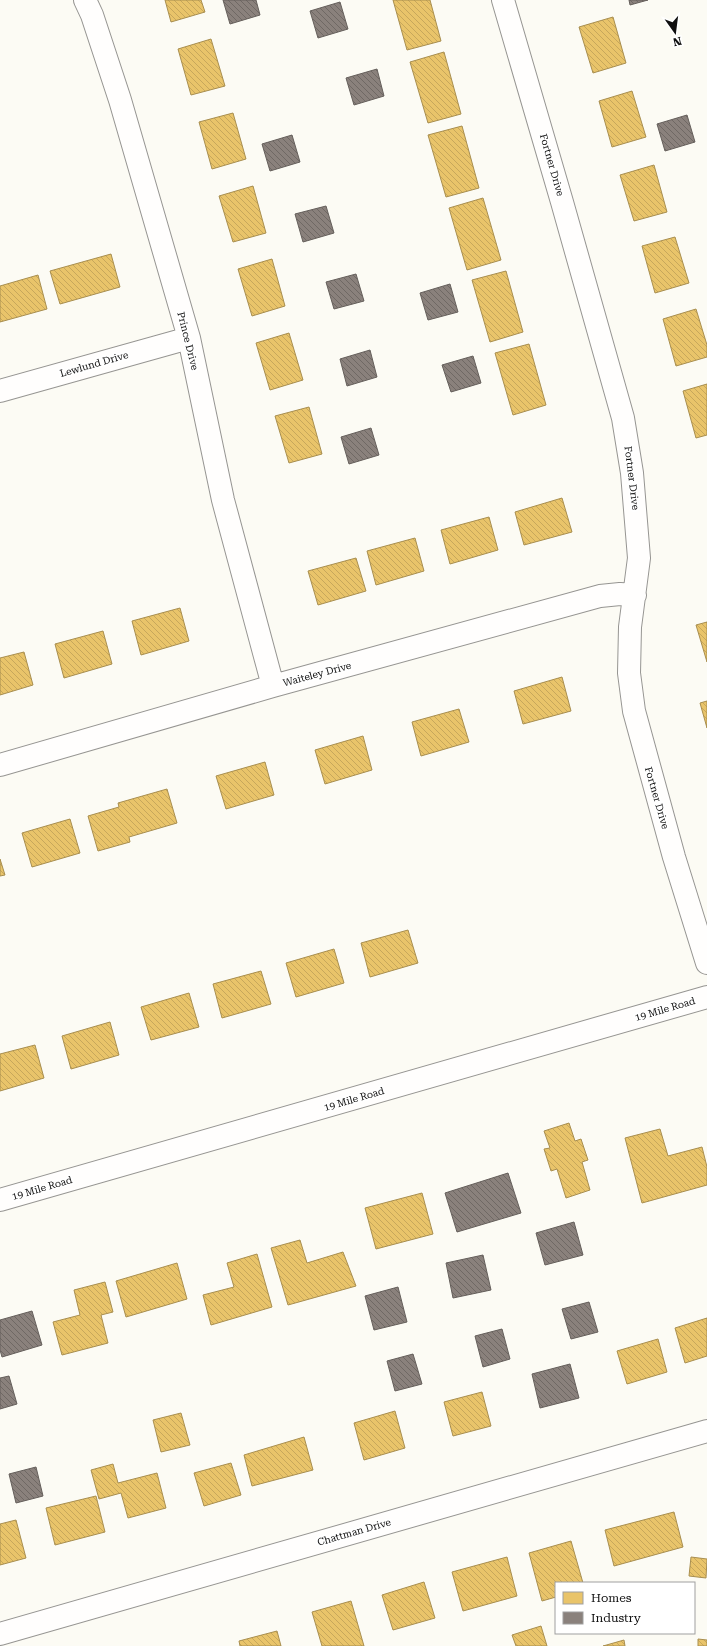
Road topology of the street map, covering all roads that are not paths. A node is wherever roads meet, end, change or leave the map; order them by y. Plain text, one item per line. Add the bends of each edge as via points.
1 (85, 0) edge
2 (503, 0) edge
3 (189, 338) junction
4 (0, 391) edge
5 (635, 595) junction
6 (273, 686) junction
7 (0, 764) edge
8 (707, 963) edge
9 (707, 997) edge
10 (0, 1200) edge
11 (707, 1431) edge
12 (0, 1634) edge

1 - 3 street, Prince Drive via 120,100
2 - 5 street, Fortner Drive via 623,418 638,528 639,558
3 - 4 street, Lewlund Drive
3 - 6 street, Prince Drive via 223,500
5 - 6 street, Waiteley Drive via 600,596
5 - 8 street, Fortner Drive via 630,627 629,673 634,711 674,857
6 - 7 street, Waiteley Drive
9 - 10 street, 19 Mile Road
11 - 12 street, Chattman Drive

